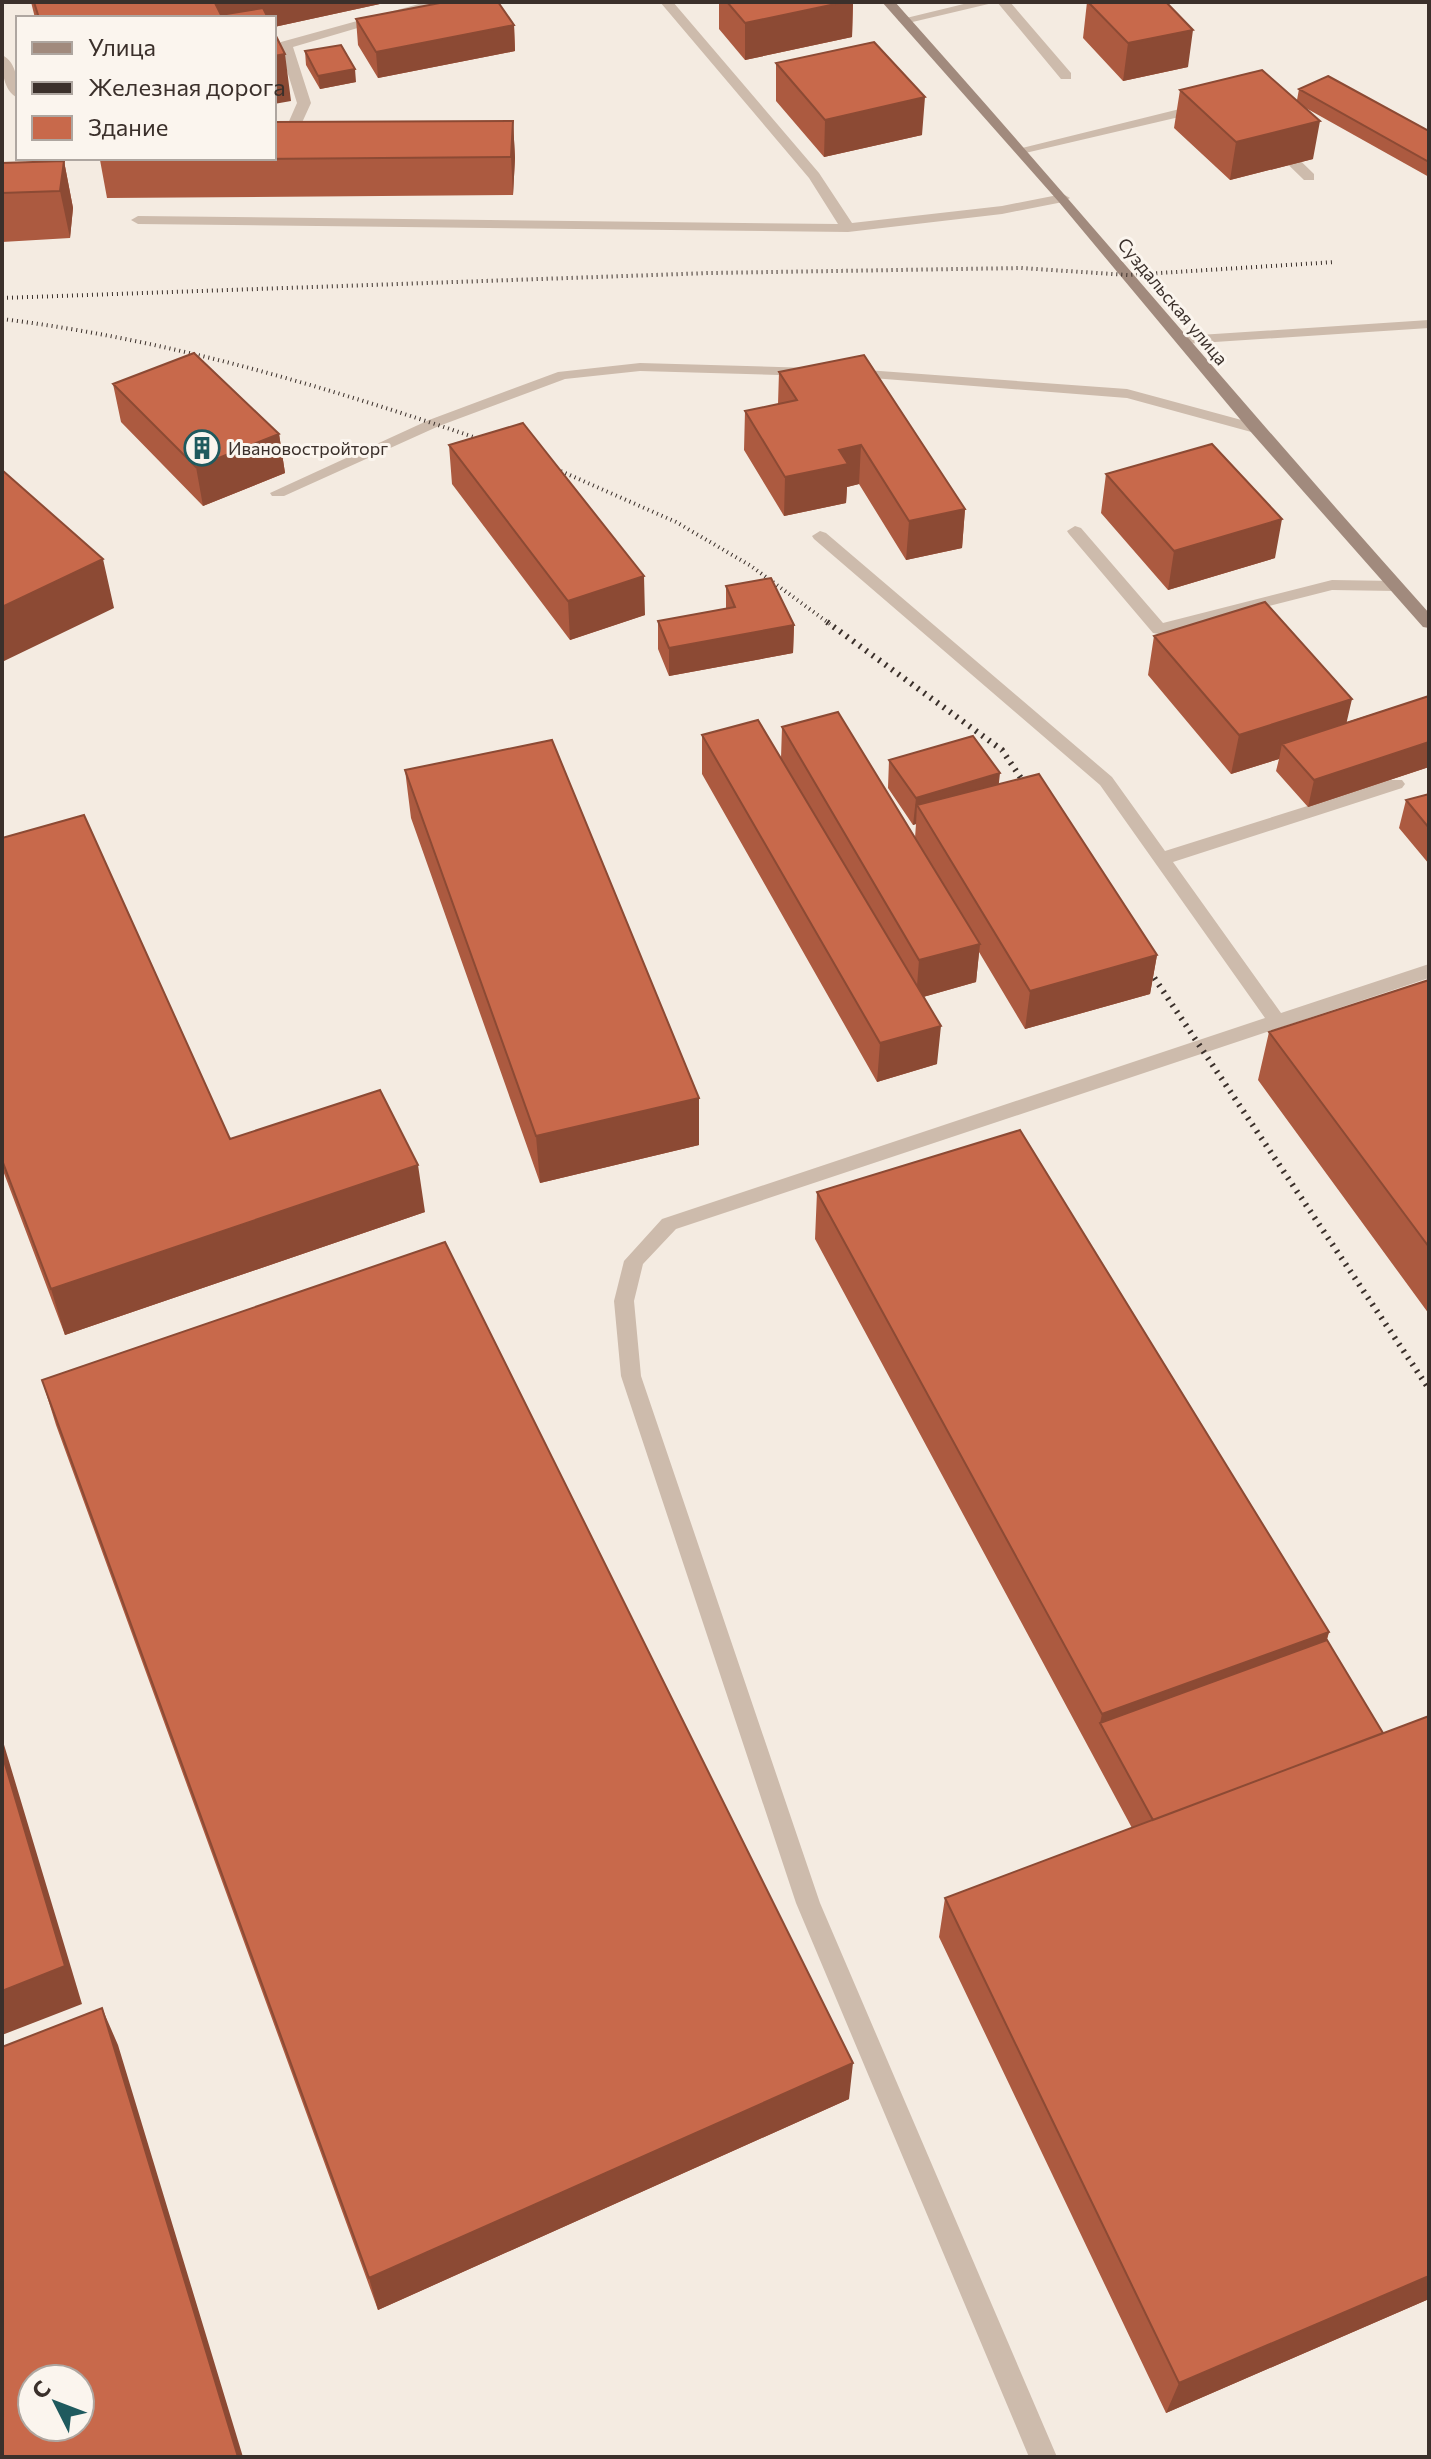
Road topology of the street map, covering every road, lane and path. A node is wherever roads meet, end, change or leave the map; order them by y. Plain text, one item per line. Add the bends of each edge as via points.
1 (440, 2) edge
2 (666, 2) edge
3 (888, 2) edge
4 (991, 2) edge
5 (1003, 2) edge
6 (904, 20) junction
7 (2, 59) edge
8 (1066, 76) dead end
9 (16, 90) edge
10 (1215, 109) edge
11 (1264, 134) edge
12 (279, 148) edge
13 (300, 148) edge
14 (1021, 150) junction
15 (1309, 177) dead end
16 (1063, 198) junction
17 (138, 220) dead end
18 (848, 228) junction
19 (1429, 324) edge
20 (1184, 340) junction
21 (1255, 428) junction
22 (278, 493) dead end
23 (1075, 531) dead end
24 (820, 536) dead end
25 (1396, 586) junction
26 (1429, 623) edge
27 (1396, 784) dead end
28 (1161, 859) junction
29 (1429, 971) edge
30 (1277, 1021) junction
31 (1043, 2457) edge

1 - 12 street via 286,45 304,103
2 - 18 street via 814,176
3 - 6 main road, Суздальская улица
4 - 6 street
5 - 8 street
6 - 14 main road, Суздальская улица
7 - 9 street
10 - 14 street
11 - 15 street
12 - 13 street
14 - 16 main road, Суздальская улица
16 - 18 street
16 - 20 main road, Суздальская улица
17 - 18 street
19 - 20 street
20 - 21 main road, Суздальская улица
21 - 22 street via 1127,394 847,373 640,367 563,375 434,423
21 - 25 main road, Суздальская улица
23 - 25 street via 1159,629 1332,585
24 - 28 street via 1106,781
25 - 26 main road, Суздальская улица
27 - 28 street
28 - 30 street
29 - 30 street
30 - 31 street via 669,1224 634,1261 624,1301 631,1376 808,1903

